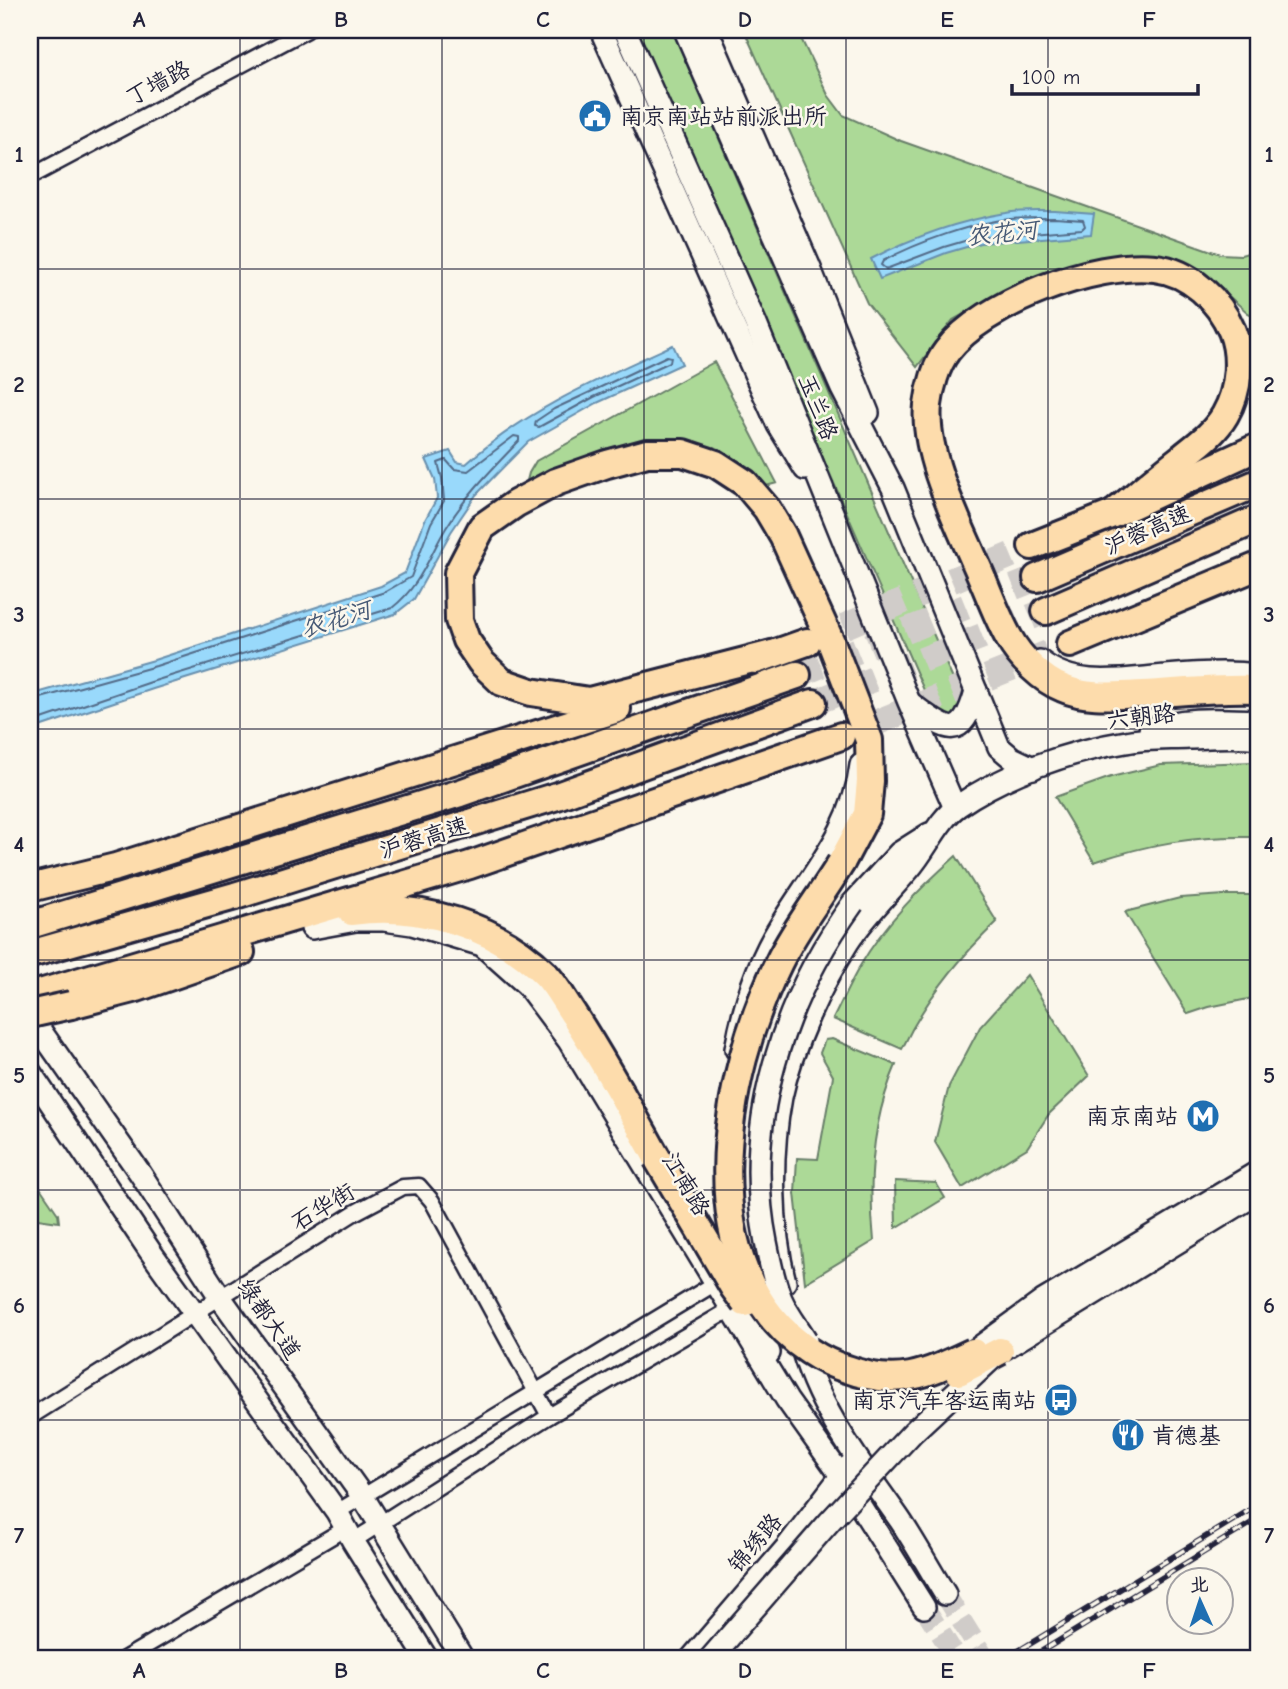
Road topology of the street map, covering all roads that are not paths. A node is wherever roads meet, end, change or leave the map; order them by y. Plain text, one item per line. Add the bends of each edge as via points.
1 (307, 30) edge
2 (601, 30) edge
3 (625, 30) edge
4 (685, 30) edge
5 (707, 30) edge
6 (30, 177) edge
7 (1258, 447) edge
8 (1258, 483) edge
9 (893, 488) junction
10 (1113, 514) junction
11 (1257, 520) edge
12 (837, 521) junction
13 (1032, 546) tunnel mouth
14 (1258, 566) edge
15 (1037, 578) tunnel mouth
16 (986, 587) junction
17 (1046, 611) tunnel mouth
18 (807, 642) tunnel mouth
19 (1070, 645) tunnel mouth
20 (772, 654) junction
21 (797, 675) tunnel mouth
22 (1258, 675) edge
23 (1258, 689) edge
24 (976, 691) junction
25 (854, 700) junction
26 (909, 702) junction
27 (813, 703) tunnel mouth
28 (1258, 721) edge
29 (841, 736) tunnel mouth
30 (1258, 738) edge
31 (1127, 741) junction
32 (601, 743) junction
33 (1033, 768) junction
34 (955, 808) junction
35 (940, 827) junction
36 (116, 867) junction
37 (30, 888) edge
38 (30, 925) edge
39 (312, 928) junction
40 (30, 954) edge
41 (30, 996) edge
42 (64, 997) junction
43 (30, 1013) edge
44 (30, 1072) edge
45 (1258, 1172) edge
46 (1258, 1193) edge
47 (714, 1284) junction
48 (220, 1297) junction
49 (731, 1309) junction
50 (197, 1313) junction
51 (1000, 1351) junction
52 (973, 1352) junction
53 (825, 1361) junction
54 (944, 1377) junction
55 (883, 1389) junction
56 (534, 1391) junction
57 (787, 1399) junction
58 (549, 1416) junction
59 (30, 1417) edge
60 (856, 1457) junction
61 (842, 1477) junction
62 (363, 1497) junction
63 (379, 1522) junction
64 (345, 1527) junction
65 (945, 1594) tunnel mouth
66 (924, 1607) tunnel mouth
67 (124, 1659) edge
68 (427, 1659) edge
69 (463, 1659) edge
70 (691, 1659) edge
71 (710, 1659) edge

1 - 6 street, 丁墙路
2 - 12 main road via 778,425
3 - 12 main road, 玉兰路 via 755,322
4 - 9 main road, 玉兰路 via 842,389
5 - 9 main road via 809,266
7 - 10 highway
8 - 15 highway, 沪蓉高速
9 - 24 main road, 玉兰路
10 - 13 highway
10 - 16 highway via 1206,439 1225,415 1234,393 1237,354 1227,320 1200,287 1158,268 1092,274 1048,288 996,310 964,332 945,353 933,381 928,433 954,514
11 - 17 highway, 沪蓉高速
12 - 26 main road, 玉兰路
14 - 19 highway
16 - 22 main road via 1012,632 1031,654 1050,669 1076,678
16 - 23 highway via 1009,639 1031,666 1062,688 1100,696
18 - 20 highway
20 - 25 highway via 589,701 531,692 502,682 466,640 459,620 457,573 482,527 556,482 647,453 683,453 716,464 745,483 767,509 826,630
20 - 36 highway via 640,702
21 - 32 highway, 沪蓉高速
24 - 26 main road via 970,714 950,728 939,726
24 - 33 main road, 玉兰路 via 999,747
25 - 53 highway, bridge via 869,740 867,814 780,961 761,1005 734,1099 728,1153 732,1226 746,1278 792,1340
25 - 57 main road via 862,758 857,790 832,847 782,923 754,977 723,1116 716,1205 726,1252
26 - 34 main road, 玉兰路
27 - 40 highway, 沪蓉高速 via 545,800
28 - 31 main road via 1205,720 1158,726
29 - 42 highway via 470,865
30 - 31 main road, 六朝路
31 - 33 main road, 六朝路
32 - 36 highway via 462,774
32 - 38 highway, 沪蓉高速 via 447,797
33 - 34 main road, 六朝路 via 992,784
34 - 35 main road
35 - 53 main road, bridge via 899,853 853,903 822,951 791,1014 766,1093 757,1182 772,1273 782,1301
35 - 60 main road via 849,940 801,1037 781,1097 774,1191 781,1268 818,1393
36 - 37 highway
39 - 42 highway via 137,988
39 - 47 main road, 江南路 via 384,920 482,945 527,985 569,1041
39 - 55 highway, bridge via 336,914 396,910 436,916 513,946 547,976 603,1061 734,1288 770,1334 812,1370 833,1380
41 - 42 highway
42 - 43 highway, bridge
43 - 48 main road, 绿都大道
44 - 50 main road
45 - 52 main road, bridge via 1043,1301
46 - 51 main road, bridge
47 - 49 main road, 江南路
47 - 56 street
48 - 50 street, 石华街
48 - 56 street, 石华街 via 354,1213 403,1187 419,1186 432,1201
48 - 62 main road, 绿都大道
49 - 57 main road, 江南路
49 - 58 street
50 - 59 street, 石华街
50 - 64 main road
51 - 54 highway, bridge
51 - 71 main road, bridge via 904,1442
52 - 53 highway, bridge via 936,1370 887,1379
52 - 54 highway, bridge
53 - 55 highway, bridge
54 - 55 highway via 922,1386
56 - 58 street, 石华街
56 - 62 street
57 - 61 main road, 江南路
58 - 63 street
60 - 61 main road, 锦绣路
60 - 65 main road
61 - 66 main road, 江南路
61 - 70 main road, 锦绣路
62 - 63 main road, 绿都大道
62 - 64 street
63 - 64 street
63 - 69 main road, 绿都大道
64 - 67 street
64 - 68 main road

